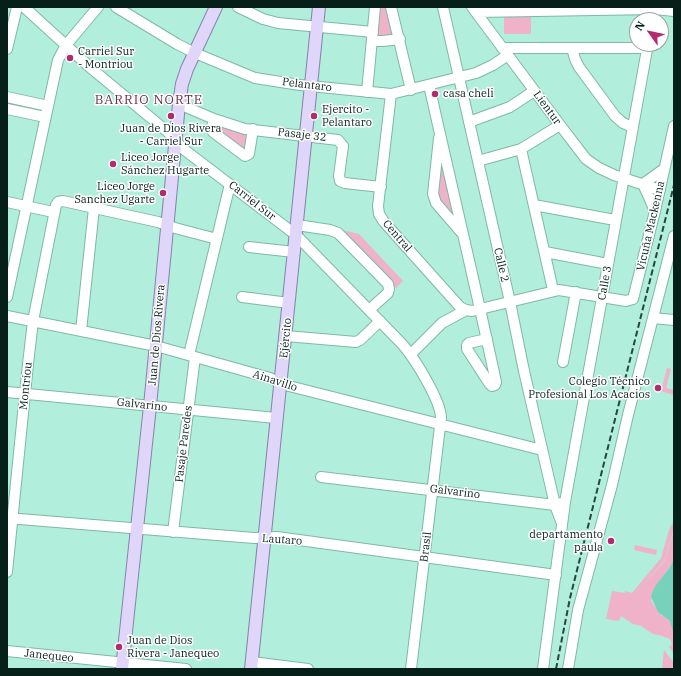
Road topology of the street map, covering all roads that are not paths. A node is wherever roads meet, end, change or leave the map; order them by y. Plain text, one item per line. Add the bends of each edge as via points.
1 (16, 7) edge
2 (24, 7) edge
3 (98, 7) edge
4 (116, 7) edge
5 (216, 7) edge
6 (238, 7) edge
7 (319, 7) edge
8 (375, 7) edge
9 (392, 7) edge
10 (443, 7) edge
11 (655, 8) edge
12 (541, 9) edge
13 (474, 10) edge
14 (674, 10) edge
15 (317, 27) junction
16 (372, 36) junction
17 (400, 39) junction
18 (66, 45) junction
19 (629, 46) edge
20 (572, 48) junction
21 (7, 49) edge
22 (505, 51) junction
23 (646, 52) edge
24 (195, 53) junction
25 (459, 78) junction
26 (429, 85) junction
27 (311, 86) junction
28 (411, 90) junction
29 (534, 91) junction
30 (367, 92) junction
31 (391, 94) junction
32 (7, 97) edge
33 (179, 104) junction
34 (48, 106) junction
35 (7, 109) edge
36 (45, 117) junction
37 (214, 118) junction
38 (469, 122) junction
39 (560, 125) junction
40 (674, 126) edge
41 (632, 127) junction
42 (253, 129) junction
43 (440, 135) junction
44 (306, 136) junction
45 (175, 140) junction
46 (521, 149) junction
47 (478, 161) junction
48 (664, 169) junction
49 (623, 178) junction
50 (230, 184) junction
51 (643, 184) junction
52 (380, 187) junction
53 (660, 190) junction
54 (7, 202) edge
55 (534, 205) junction
56 (7, 207) edge
57 (94, 208) junction
58 (26, 209) junction
59 (655, 211) junction
60 (53, 214) junction
61 (615, 220) junction
62 (167, 225) junction
63 (297, 230) junction
64 (463, 234) junction
65 (674, 236) edge
66 (217, 239) junction
67 (249, 247) dead end
68 (294, 252) junction
69 (544, 252) junction
70 (608, 264) junction
71 (553, 290) junction
72 (576, 292) junction
73 (602, 296) junction
74 (7, 297) edge
75 (242, 297) dead end
76 (510, 302) junction
77 (290, 303) junction
78 (480, 309) junction
79 (369, 310) junction
80 (466, 310) junction
81 (7, 316) edge
82 (653, 318) junction
83 (674, 320) edge
84 (33, 321) junction
85 (380, 321) junction
86 (81, 331) junction
87 (286, 336) junction
88 (487, 339) dead end
89 (156, 346) junction
90 (410, 354) junction
91 (192, 356) junction
92 (563, 362) dead end
93 (280, 382) junction
94 (7, 392) edge
95 (25, 394) junction
96 (150, 406) junction
97 (189, 410) junction
98 (276, 418) junction
99 (440, 424) junction
100 (542, 450) junction
101 (321, 477) dead end
102 (432, 489) junction
103 (560, 504) junction
104 (10, 518) edge
105 (137, 529) junction
106 (173, 532) junction
107 (264, 537) junction
108 (424, 557) junction
109 (7, 572) edge
110 (556, 575) junction
111 (7, 651) edge
112 (122, 666) edge
113 (252, 666) edge
114 (161, 668) edge
115 (186, 669) edge
116 (308, 669) edge
117 (411, 669) edge
118 (543, 669) edge
119 (568, 669) edge

1 - 21 street
2 - 18 street, Carriel Sur
3 - 18 street
4 - 24 street, Pelantaro
5 - 24 main road, Juan de Dios Rivera
6 - 15 street via 278,23
7 - 15 main road, Ejército
8 - 16 street
9 - 17 street
10 - 25 street, Calle 2
11 - 12 street
11 - 14 street
12 - 13 street
13 - 22 street, Lientur
15 - 16 street
15 - 27 main road, Ejército
16 - 17 street via 383,41
16 - 30 street
17 - 28 street
18 - 34 street via 56,65
18 - 45 street, Carriel Sur
19 - 20 street
20 - 22 street
20 - 41 street via 579,67 612,113
22 - 25 street, Pelantaro via 485,69
22 - 29 street, Lientur
23 - 41 street, Calle 3
24 - 27 street, Pelantaro via 255,78
24 - 33 main road, Juan de Dios Rivera via 184,76
25 - 26 street, Pelantaro
25 - 38 street, Calle 2
26 - 28 street, Pelantaro
26 - 43 street
27 - 30 street, Pelantaro
27 - 44 main road, Ejército
28 - 31 street, Pelantaro
29 - 38 street via 510,107
29 - 39 street, Lientur
30 - 31 street, Pelantaro
31 - 52 street, Central
32 - 34 street
33 - 37 street, Pasaje 32
33 - 45 main road, Juan de Dios Rivera
34 - 36 street
35 - 36 street
36 - 58 street
37 - 42 street, Pasaje 32
37 - 42 street via 213,132 246,156 249,154
38 - 47 street, Calle 2
39 - 46 street
39 - 49 street, Lientur via 586,159 599,168
40 - 48 street, Vicuña Mackenna
41 - 49 street, Calle 3
42 - 44 street, Pasaje 32
43 - 64 street
43 - 64 street via 433,194 436,203
44 - 52 street, Pasaje 32 via 341,142 343,148 339,178 342,183
44 - 63 main road, Ejército
45 - 50 street, Carriel Sur
45 - 62 main road, Juan de Dios Rivera
46 - 47 street
46 - 55 street
47 - 76 street, Calle 2
48 - 51 street
48 - 53 street, Vicuña Mackenna
49 - 51 street, Lientur
49 - 61 street, Calle 3
50 - 63 street, Carriel Sur
50 - 66 street, Pasaje Paredes
51 - 53 street, Lientur
51 - 59 street
52 - 80 street, Central via 378,210 382,220 460,307
53 - 59 street, Vicuña Mackenna
54 - 58 street
55 - 61 street
55 - 69 street
56 - 58 street
57 - 60 street, Montriou via 63,201 58,202
57 - 62 street
57 - 86 street
58 - 60 street
58 - 74 street
59 - 73 street, Vicuña Mackenna via 634,297 631,301
60 - 84 street, Montriou
61 - 70 street, Calle 3
62 - 66 street
62 - 89 main road, Juan de Dios Rivera
63 - 68 main road, Ejército
63 - 79 street, Carriel Sur
63 - 79 street via 338,232 388,284 388,293
64 - 78 street
65 - 82 street
66 - 91 street, Pasaje Paredes
67 - 68 street
68 - 77 main road, Ejército
69 - 70 street
69 - 71 street
70 - 73 street, Calle 3
71 - 72 street
71 - 76 street
72 - 73 street
72 - 92 street
73 - 103 street, Calle 3
75 - 77 street
76 - 78 street
76 - 100 street, Calle 2
77 - 87 main road, Ejército
78 - 80 street
78 - 88 street
79 - 85 street, Carriel Sur
80 - 90 street via 442,323
81 - 84 street, Ainavillo
82 - 83 street
82 - 119 street via 576,620
84 - 86 street, Ainavillo
84 - 95 street, Montriou
85 - 87 street via 356,342
85 - 90 street, Carriel Sur
86 - 89 street, Ainavillo
87 - 93 main road, Ejército
89 - 91 street, Ainavillo
89 - 96 main road, Juan de Dios Rivera
90 - 99 street, Carriel Sur via 440,409
91 - 93 street, Ainavillo
91 - 97 street, Pasaje Paredes
93 - 98 main road, Ejército
93 - 99 street, Ainavillo
94 - 95 street, Galvarino
95 - 96 street, Galvarino
95 - 104 street, Montriou
96 - 97 street, Galvarino
96 - 105 main road, Juan de Dios Rivera
97 - 98 street, Galvarino
97 - 106 street, Pasaje Paredes
98 - 107 main road, Ejército
99 - 100 street, Ainavillo
99 - 102 street, Brasil
100 - 103 street, Calle 2
101 - 102 street, Galvarino
102 - 103 street, Galvarino
102 - 108 street, Brasil
103 - 110 street, Calle 2 via 562,522
104 - 105 street, Lautaro
104 - 109 street, Montriou
105 - 106 street, Lautaro
105 - 112 main road, Juan de Dios Rivera
106 - 107 street, Lautaro
107 - 108 street, Lautaro
107 - 113 main road, Ejército
108 - 110 street, Lautaro
108 - 117 street, Brasil
110 - 118 street
111 - 112 street, Janequeo
112 - 114 street, Janequeo
113 - 116 street
114 - 115 street, Janequeo

